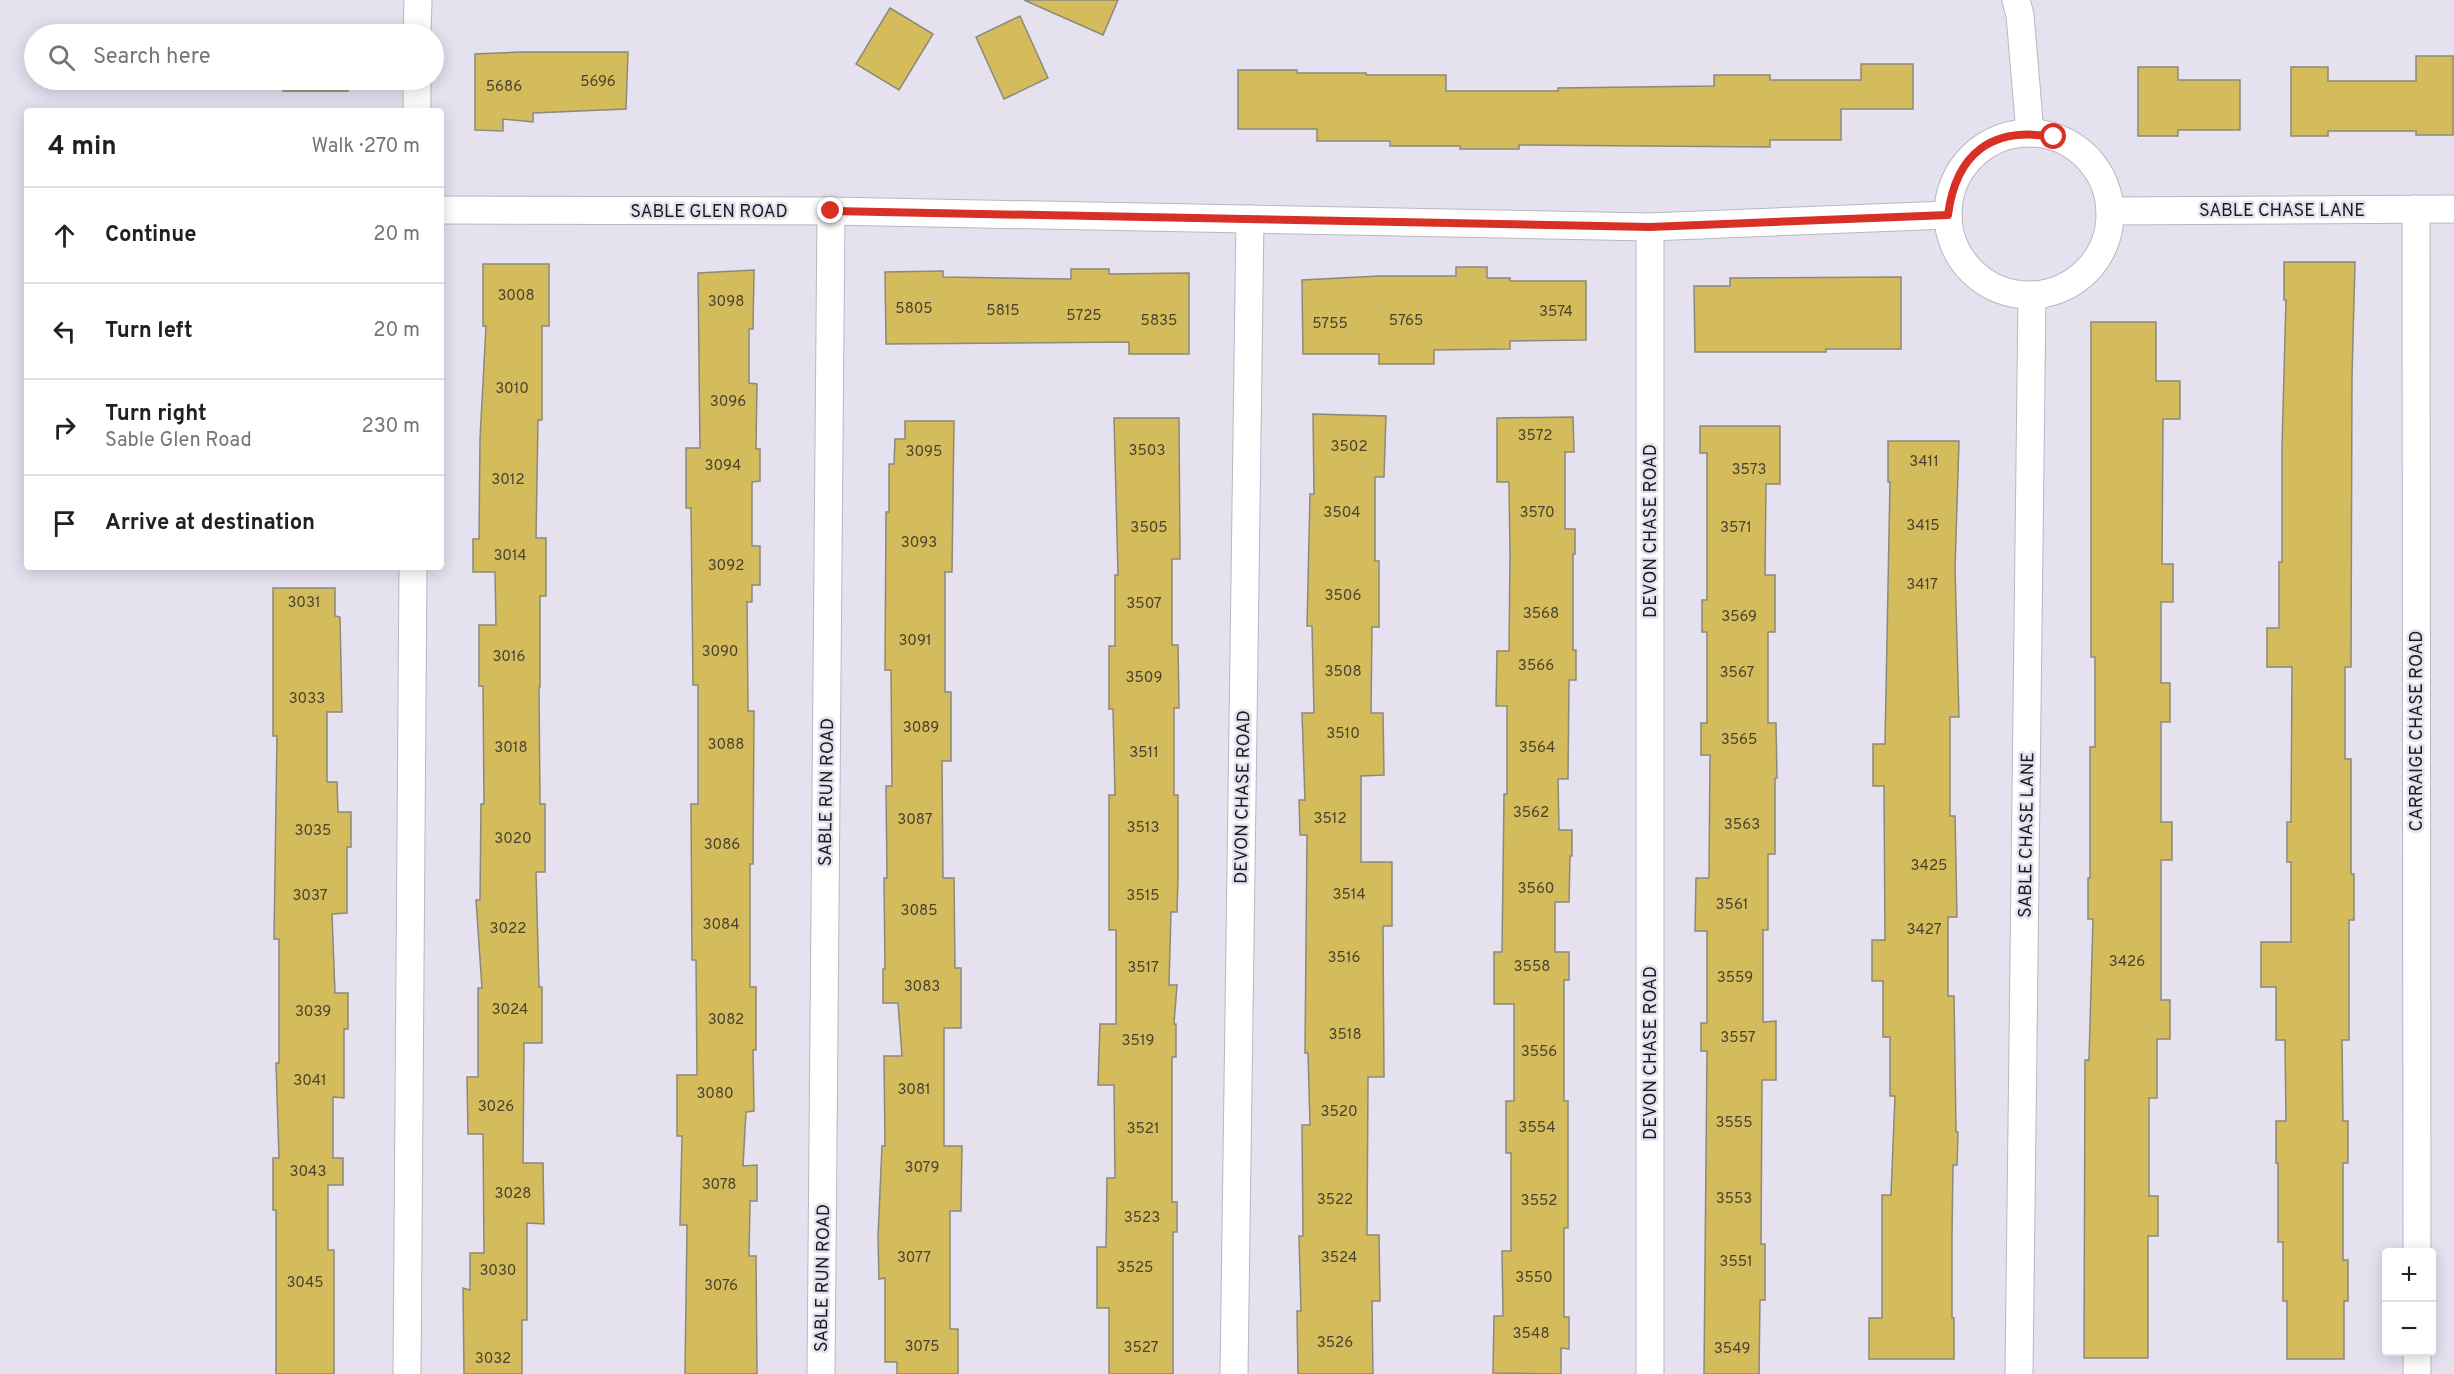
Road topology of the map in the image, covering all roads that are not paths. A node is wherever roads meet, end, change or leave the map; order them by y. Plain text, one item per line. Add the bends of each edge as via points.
1 (418, 0) edge
2 (2016, 0) edge
3 (417, 24) edge
4 (417, 90) edge
5 (417, 108) edge
6 (2030, 133) junction
7 (2416, 208) junction
8 (2454, 209) edge
9 (444, 210) edge
10 (831, 211) junction
11 (2110, 211) junction
12 (1948, 215) junction
13 (1250, 219) junction
14 (1650, 227) junction
15 (2032, 296) junction
16 (413, 570) edge
17 (2416, 1248) edge
18 (2417, 1356) edge
19 (407, 1374) edge
20 (821, 1374) edge
21 (1234, 1374) edge
22 (1650, 1374) edge
23 (2019, 1374) edge
24 (2417, 1374) edge

1 - 3 street
2 - 6 street
4 - 5 street
6 - 11 street via 2054,137 2076,148 2094,165 2105,187
6 - 12 street via 2004,137 1981,148 1963,167 1951,190
7 - 8 street, SABLE CHASE LANE
7 - 11 street, SABLE CHASE LANE
7 - 17 street, CARRAIGE CHASE ROAD
9 - 10 street, SABLE GLEN ROAD
10 - 13 street, SABLE GLEN ROAD
10 - 20 street, SABLE RUN ROAD
11 - 15 street via 2107,236 2097,260 2079,279 2057,291
12 - 14 street, SABLE GLEN ROAD
12 - 15 street via 1952,241 1964,264 1983,282 2007,293
13 - 14 street, SABLE GLEN ROAD
13 - 21 street, DEVON CHASE ROAD
14 - 22 street, DEVON CHASE ROAD
15 - 23 street, SABLE CHASE LANE
16 - 19 street
18 - 24 street

